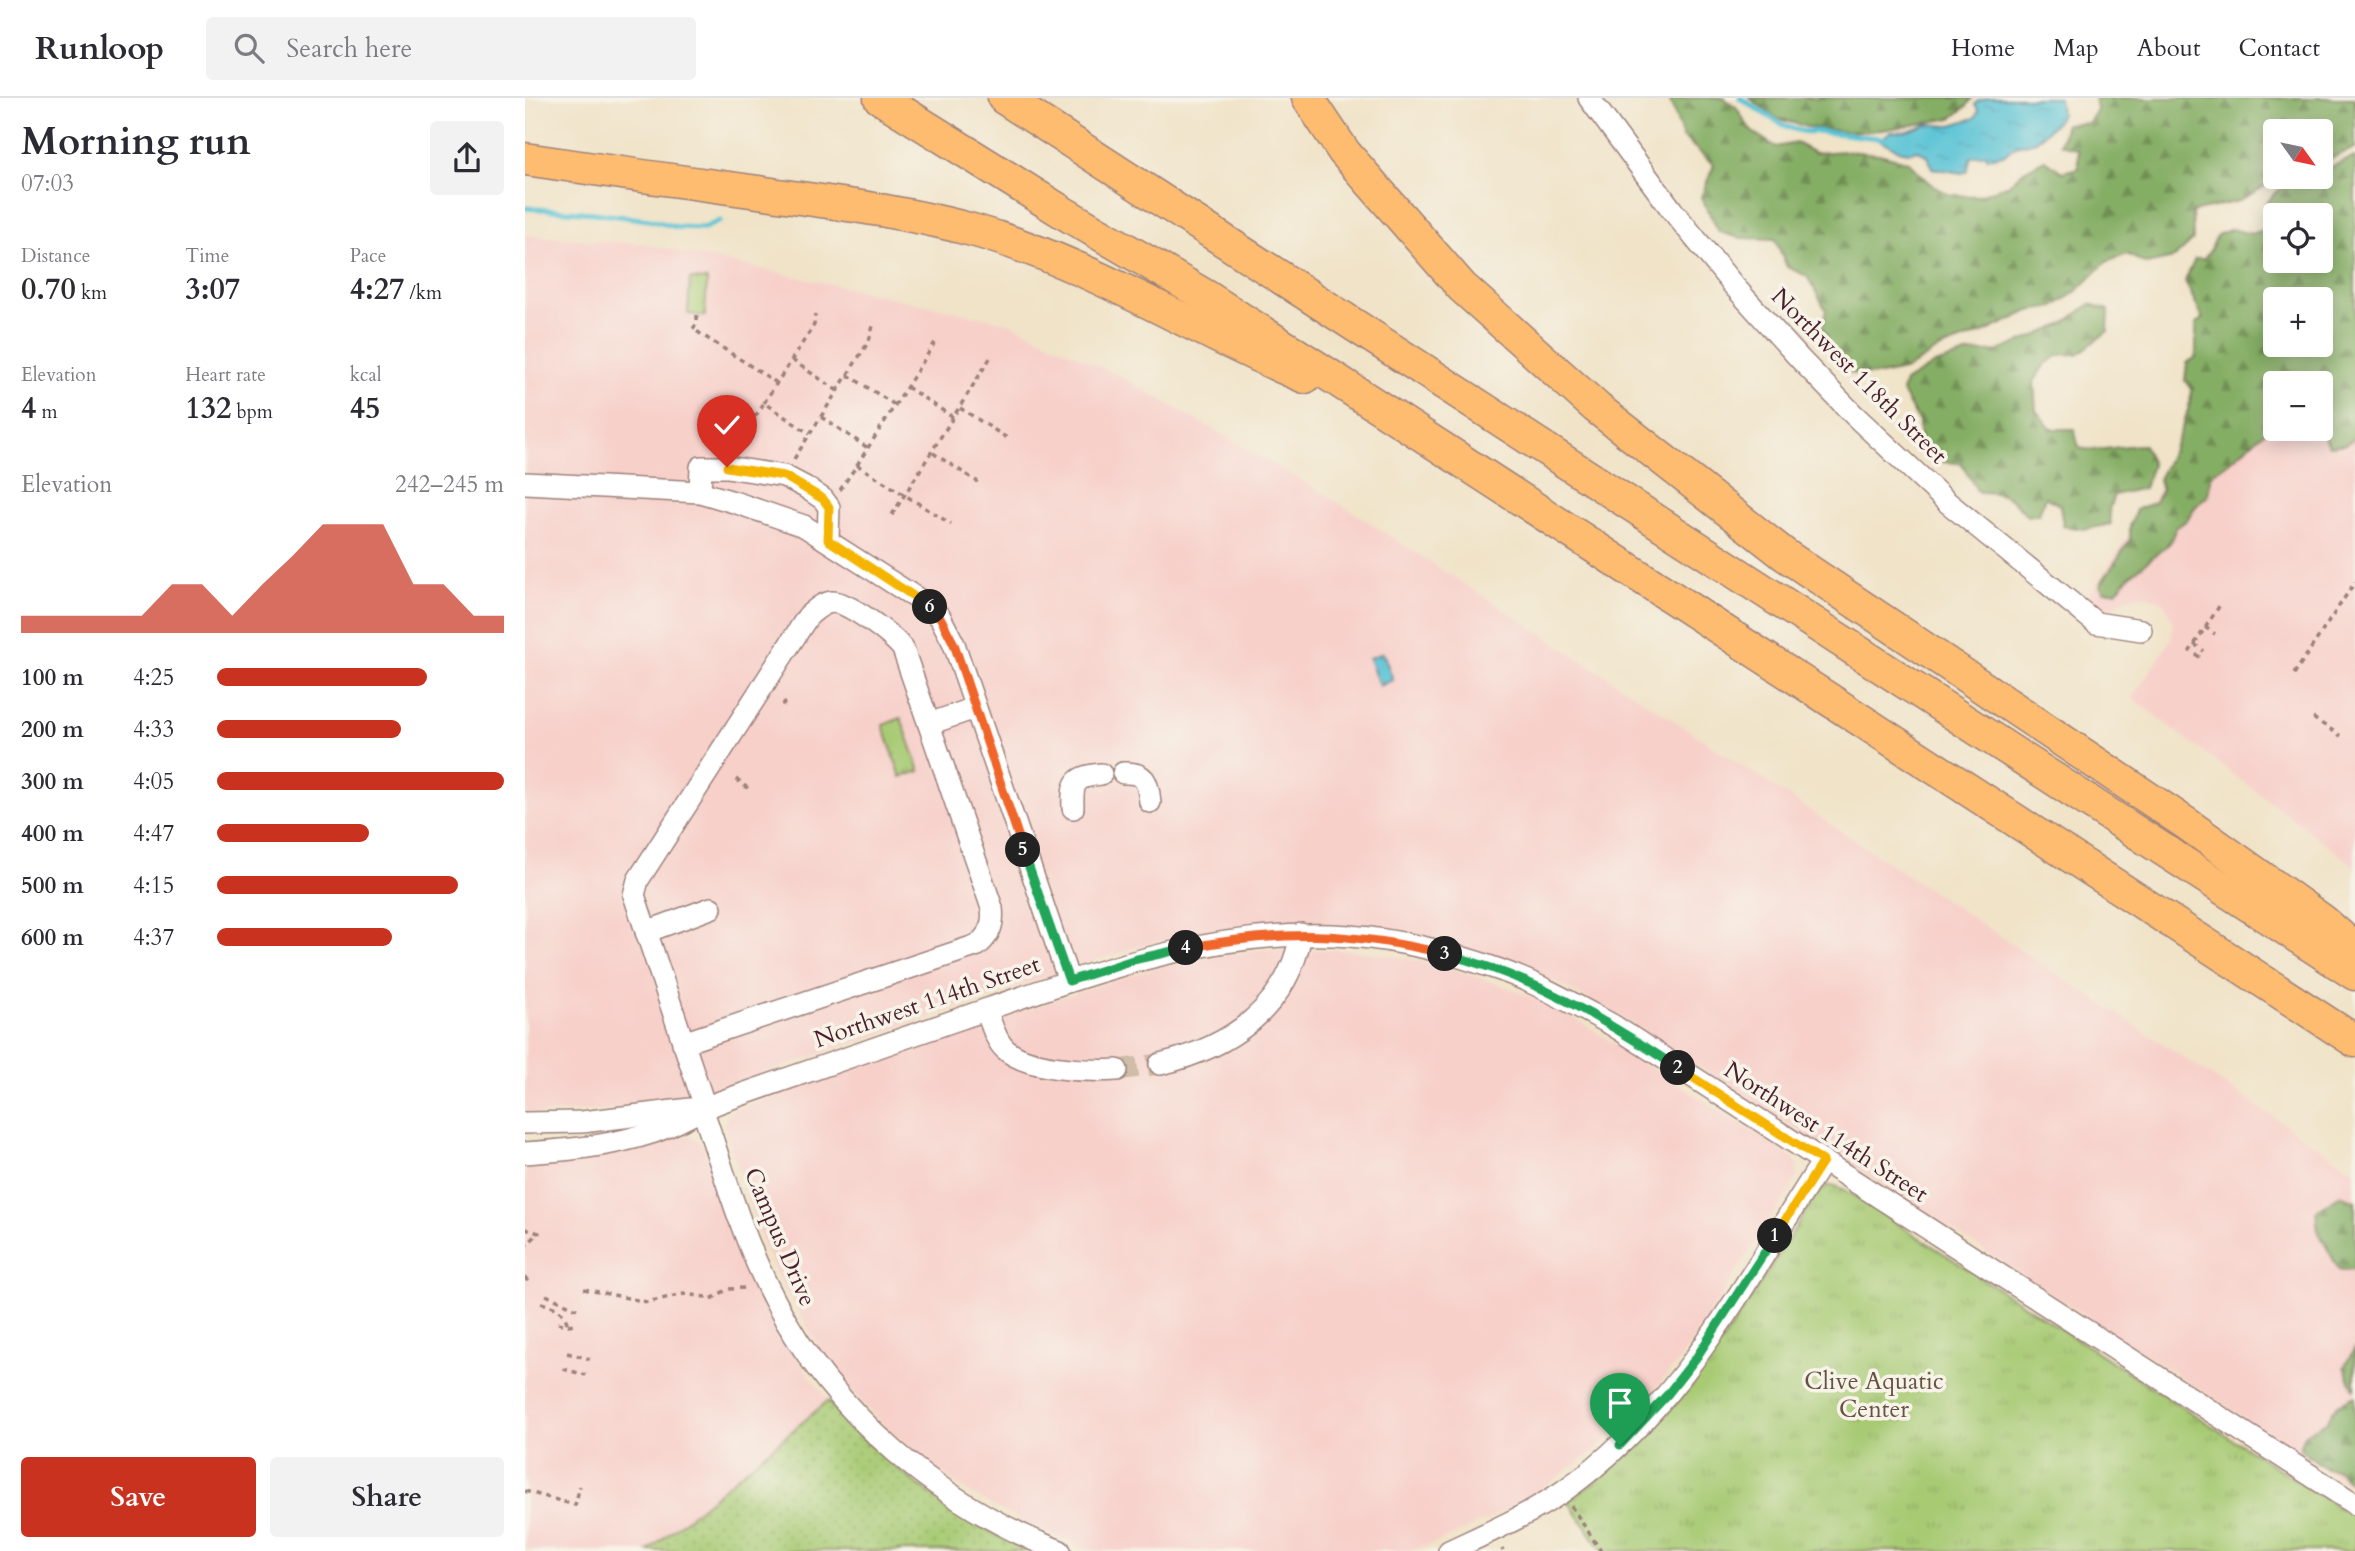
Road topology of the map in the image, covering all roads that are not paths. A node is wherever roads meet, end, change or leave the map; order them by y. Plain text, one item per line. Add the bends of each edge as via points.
1 (880, 98) edge
2 (920, 98) edge
3 (1004, 98) edge
4 (1308, 98) edge
5 (1589, 98) edge
6 (525, 159) edge
7 (1204, 295) junction
8 (1382, 409) junction
9 (525, 483) edge
10 (700, 492) junction
11 (828, 540) junction
12 (2141, 630) dead end
13 (975, 708) junction
14 (929, 724) junction
15 (1123, 773) dead end
16 (1101, 774) dead end
17 (1150, 802) dead end
18 (1073, 808) dead end
19 (712, 908) dead end
20 (646, 932) junction
21 (1301, 934) junction
22 (2355, 948) edge
23 (2355, 974) edge
24 (1069, 981) junction
25 (986, 1010) junction
26 (2355, 1041) edge
27 (683, 1043) junction
28 (1160, 1064) tunnel mouth
29 (1117, 1070) tunnel mouth
30 (703, 1108) junction
31 (525, 1123) edge
32 (525, 1153) edge
33 (1823, 1161) junction
34 (2355, 1504) edge
35 (1060, 1551) edge
36 (1449, 1551) edge

1 - 7 highway
2 - 7 highway via 1077,199
3 - 23 highway
4 - 22 highway via 1344,152 1462,287 1597,408 1785,555 2187,824
5 - 12 street, Northwest 118th Street via 1734,286 1854,415 1947,502 2097,623
6 - 8 highway via 884,210 976,231 1066,262 1250,354
7 - 8 highway
8 - 26 highway
9 - 10 street
10 - 11 street via 804,526
10 - 11 street via 701,467 784,476 829,507
11 - 13 street via 940,617
13 - 14 street
13 - 24 street
14 - 20 street, Campus Drive via 896,640 844,605 835,602 818,607 638,880 634,895
14 - 27 street via 992,908 992,928 986,937 978,944
15 - 17 street via 1136,772 1142,777
16 - 18 street via 1078,780 1072,793
19 - 20 street
20 - 27 street, Campus Drive
21 - 24 street, Northwest 114th Street via 1179,949
21 - 28 street via 1291,971 1246,1025 1201,1052
21 - 33 street, Northwest 114th Street via 1388,942 1501,970 1614,1026
24 - 25 street, Northwest 114th Street
25 - 29 street via 997,1039 1011,1054 1054,1068
25 - 30 street, Northwest 114th Street
27 - 30 street, Campus Drive
30 - 31 street, Northwest 114th Street via 582,1122
30 - 32 street, Northwest 114th Street via 656,1132 595,1147
30 - 35 street, Campus Drive via 774,1300 825,1377 895,1452 936,1483 994,1520
33 - 34 street, Northwest 114th Street
33 - 36 street via 1696,1358 1620,1445 1562,1492

